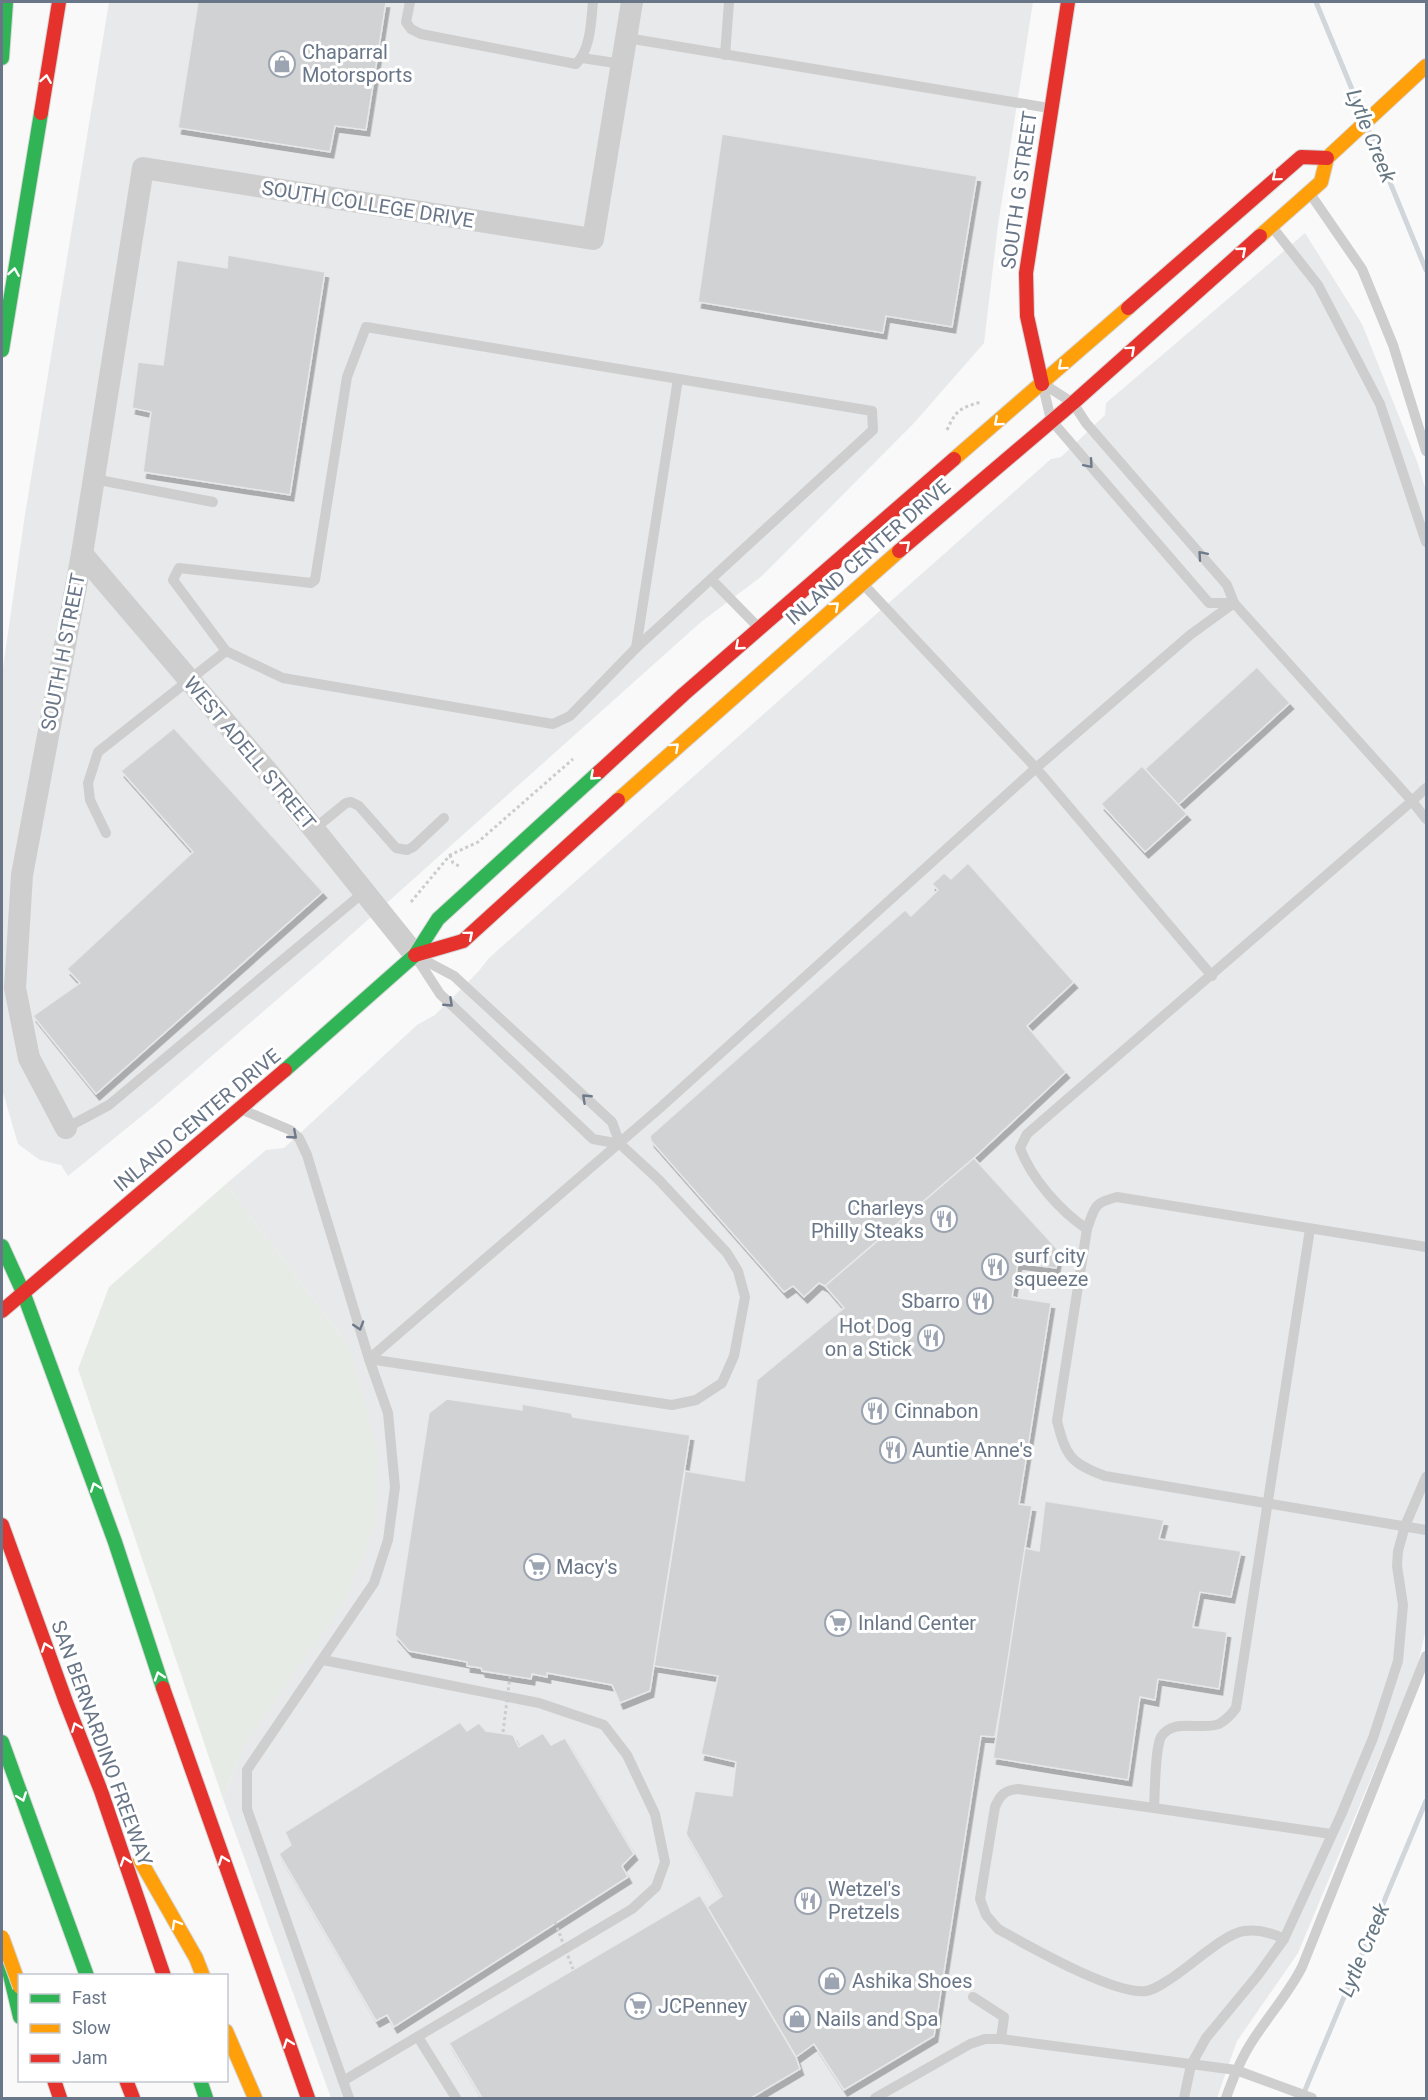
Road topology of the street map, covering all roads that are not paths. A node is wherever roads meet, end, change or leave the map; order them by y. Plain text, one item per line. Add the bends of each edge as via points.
1 (6, 2) edge
2 (59, 2) edge
3 (410, 2) edge
4 (593, 2) edge
5 (632, 2) edge
6 (729, 2) edge
7 (1068, 2) edge
8 (627, 38) junction
9 (725, 55) junction
10 (2, 58) edge
11 (582, 58) junction
12 (622, 64) junction
13 (1423, 68) edge
14 (1051, 108) junction
15 (1327, 158) junction
16 (143, 168) joint
17 (1309, 193) junction
18 (1271, 226) junction
19 (2, 350) edge
20 (678, 379) junction
21 (1042, 384) junction
22 (1073, 403) junction
23 (1051, 420) junction
24 (1426, 451) edge
25 (94, 479) junction
26 (213, 502) dead end
27 (1426, 542) edge
28 (82, 554) junction
29 (711, 579) junction
30 (861, 583) junction
31 (1234, 603) junction
32 (770, 641) junction
33 (636, 648) junction
34 (226, 651) junction
35 (190, 681) junction
36 (1036, 768) junction
37 (1426, 788) edge
38 (1412, 801) junction
39 (444, 818) dead end
40 (1426, 819) edge
41 (314, 829) junction
42 (106, 833) dead end
43 (364, 892) junction
44 (415, 956) junction
45 (1212, 976) junction
46 (241, 1109) junction
47 (66, 1128) joint
48 (620, 1144) junction
49 (1087, 1229) junction
50 (1310, 1229) junction
51 (2, 1246) edge
52 (1426, 1247) edge
53 (23, 1292) junction
54 (2, 1311) edge
55 (369, 1359) junction
56 (1426, 1476) edge
57 (1268, 1503) junction
58 (2, 1526) edge
59 (1405, 1526) junction
60 (1426, 1530) edge
61 (1426, 1656) edge
62 (322, 1659) junction
63 (2, 1742) edge
64 (101, 1791) junction
65 (1154, 1808) junction
66 (1331, 1834) junction
67 (2, 1937) edge
68 (1284, 1939) junction
69 (86, 1974) edge
70 (163, 1974) edge
71 (202, 1974) edge
72 (18, 1981) edge
73 (973, 1997) dead end
74 (18, 2008) edge
75 (228, 2036) edge
76 (418, 2037) junction
77 (1001, 2039) junction
78 (1191, 2065) junction
79 (1241, 2072) junction
80 (343, 2081) junction
81 (55, 2082) edge
82 (127, 2082) edge
83 (201, 2082) edge
84 (60, 2098) edge
85 (133, 2098) edge
86 (207, 2098) edge
87 (255, 2098) edge
88 (308, 2098) edge
89 (349, 2098) edge
90 (456, 2098) edge
91 (874, 2098) edge
92 (1184, 2098) edge
93 (1226, 2098) edge
94 (1312, 2098) edge

1 - 10 main road
19 -> 2 main road
3 - 11 lane via 406,22 422,34 576,63
4 - 11 lane
5 - 8 street
6 - 9 lane
7 - 14 main road, SOUTH G STREET
8 - 9 lane
8 - 12 street
9 - 14 lane
11 - 12 lane
12 - 16 street, SOUTH COLLEGE DRIVE via 593,239
13 - 15 main road, INLAND CENTER DRIVE
14 - 21 main road, SOUTH G STREET via 1024,295
15 - 17 main road, INLAND CENTER DRIVE via 1321,182
15 -> 21 main road, INLAND CENTER DRIVE via 1301,157
16 - 25 street, SOUTH H STREET
17 - 18 main road, INLAND CENTER DRIVE
17 - 24 lane via 1362,269 1393,345
22 -> 18 main road, INLAND CENTER DRIVE
18 - 27 lane via 1318,285 1380,404
20 - 29 lane via 872,411 873,430
20 - 33 lane
20 - 34 lane via 366,327 347,377 315,580 311,583 179,568 173,580
21 - 22 lane
21 - 23 lane
21 -> 32 main road, INLAND CENTER DRIVE
22 - 23 main road, INLAND CENTER DRIVE
31 -> 22 lane via 1227,585
30 -> 23 main road, INLAND CENTER DRIVE
23 -> 31 lane via 1209,603
25 - 26 lane
25 - 28 street, SOUTH H STREET
28 - 35 street, WEST ADELL STREET
28 - 47 street, SOUTH H STREET via 22,875 15,988 30,1058
29 - 32 lane
29 - 33 lane
32 -> 30 main road, INLAND CENTER DRIVE
30 - 36 lane
31 - 36 lane via 1190,635
31 - 38 lane
32 -> 44 main road, INLAND CENTER DRIVE via 438,919
44 -> 32 main road, INLAND CENTER DRIVE via 463,941 704,722
33 - 34 lane via 570,716 553,724 283,678
34 - 35 lane
35 - 41 street, WEST ADELL STREET
35 - 42 lane via 98,752 88,783 90,800
36 - 45 lane
36 - 48 lane
37 - 38 lane
38 - 40 lane
38 - 45 lane
39 - 41 lane via 407,850 396,848 351,802
41 - 43 street, WEST ADELL STREET
43 - 44 street, WEST ADELL STREET
43 - 47 lane via 109,1106
44 - 46 main road, INLAND CENTER DRIVE
48 -> 44 lane via 612,1122 498,1016 454,976
44 -> 48 lane via 440,994 593,1139
45 - 49 lane via 1027,1134 1020,1148 1026,1165 1068,1217
46 - 53 main road, INLAND CENTER DRIVE
46 -> 55 lane via 290,1130 299,1138
48 - 55 lane
48 - 55 lane via 727,1253 738,1271 745,1297 734,1356 722,1383 696,1400 672,1405
49 - 50 lane via 1094,1209 1102,1201 1117,1197
49 - 57 lane via 1057,1421 1064,1448 1081,1467 1105,1476
50 - 52 lane
50 - 57 lane
51 - 53 main road
53 - 54 main road, INLAND CENTER DRIVE
88 -> 53 main road
55 - 62 lane via 388,1413 392,1449 395,1487 388,1540 374,1583
56 - 59 lane
57 - 59 lane
57 - 65 lane via 1236,1708 1219,1724 1182,1725 1161,1737
64 -> 58 main road, SAN BERNARDINO FREEWAY
59 - 60 lane
59 - 66 lane via 1397,1566 1403,1605 1398,1661 1373,1738
61 - 79 lane via 1302,1966 1252,2041
62 - 76 lane via 539,1702 604,1725 627,1755 655,1814 665,1862 656,1887 632,1910
62 - 80 lane via 247,1770 247,1809
63 -> 69 main road
70 -> 64 main road, SAN BERNARDINO FREEWAY
71 -> 64 main road
65 - 66 lane
65 - 68 lane via 1036,1790 1009,1790 1000,1795 994,1807 980,1899 986,1915 998,1929 1011,1936 1110,1985 1133,1991 1149,1991 1242,1931
66 - 68 lane
67 - 72 main road, bridge
67 - 74 main road
68 - 78 lane via 1206,2038
73 - 77 lane via 1004,2017
75 - 87 main road
76 - 80 lane
76 - 90 lane
77 - 78 lane
77 - 91 lane via 970,2044
78 - 79 lane
78 - 92 lane
79 - 93 lane
79 - 94 lane
80 - 89 lane
81 - 84 main road
82 - 85 main road
83 - 86 main road

